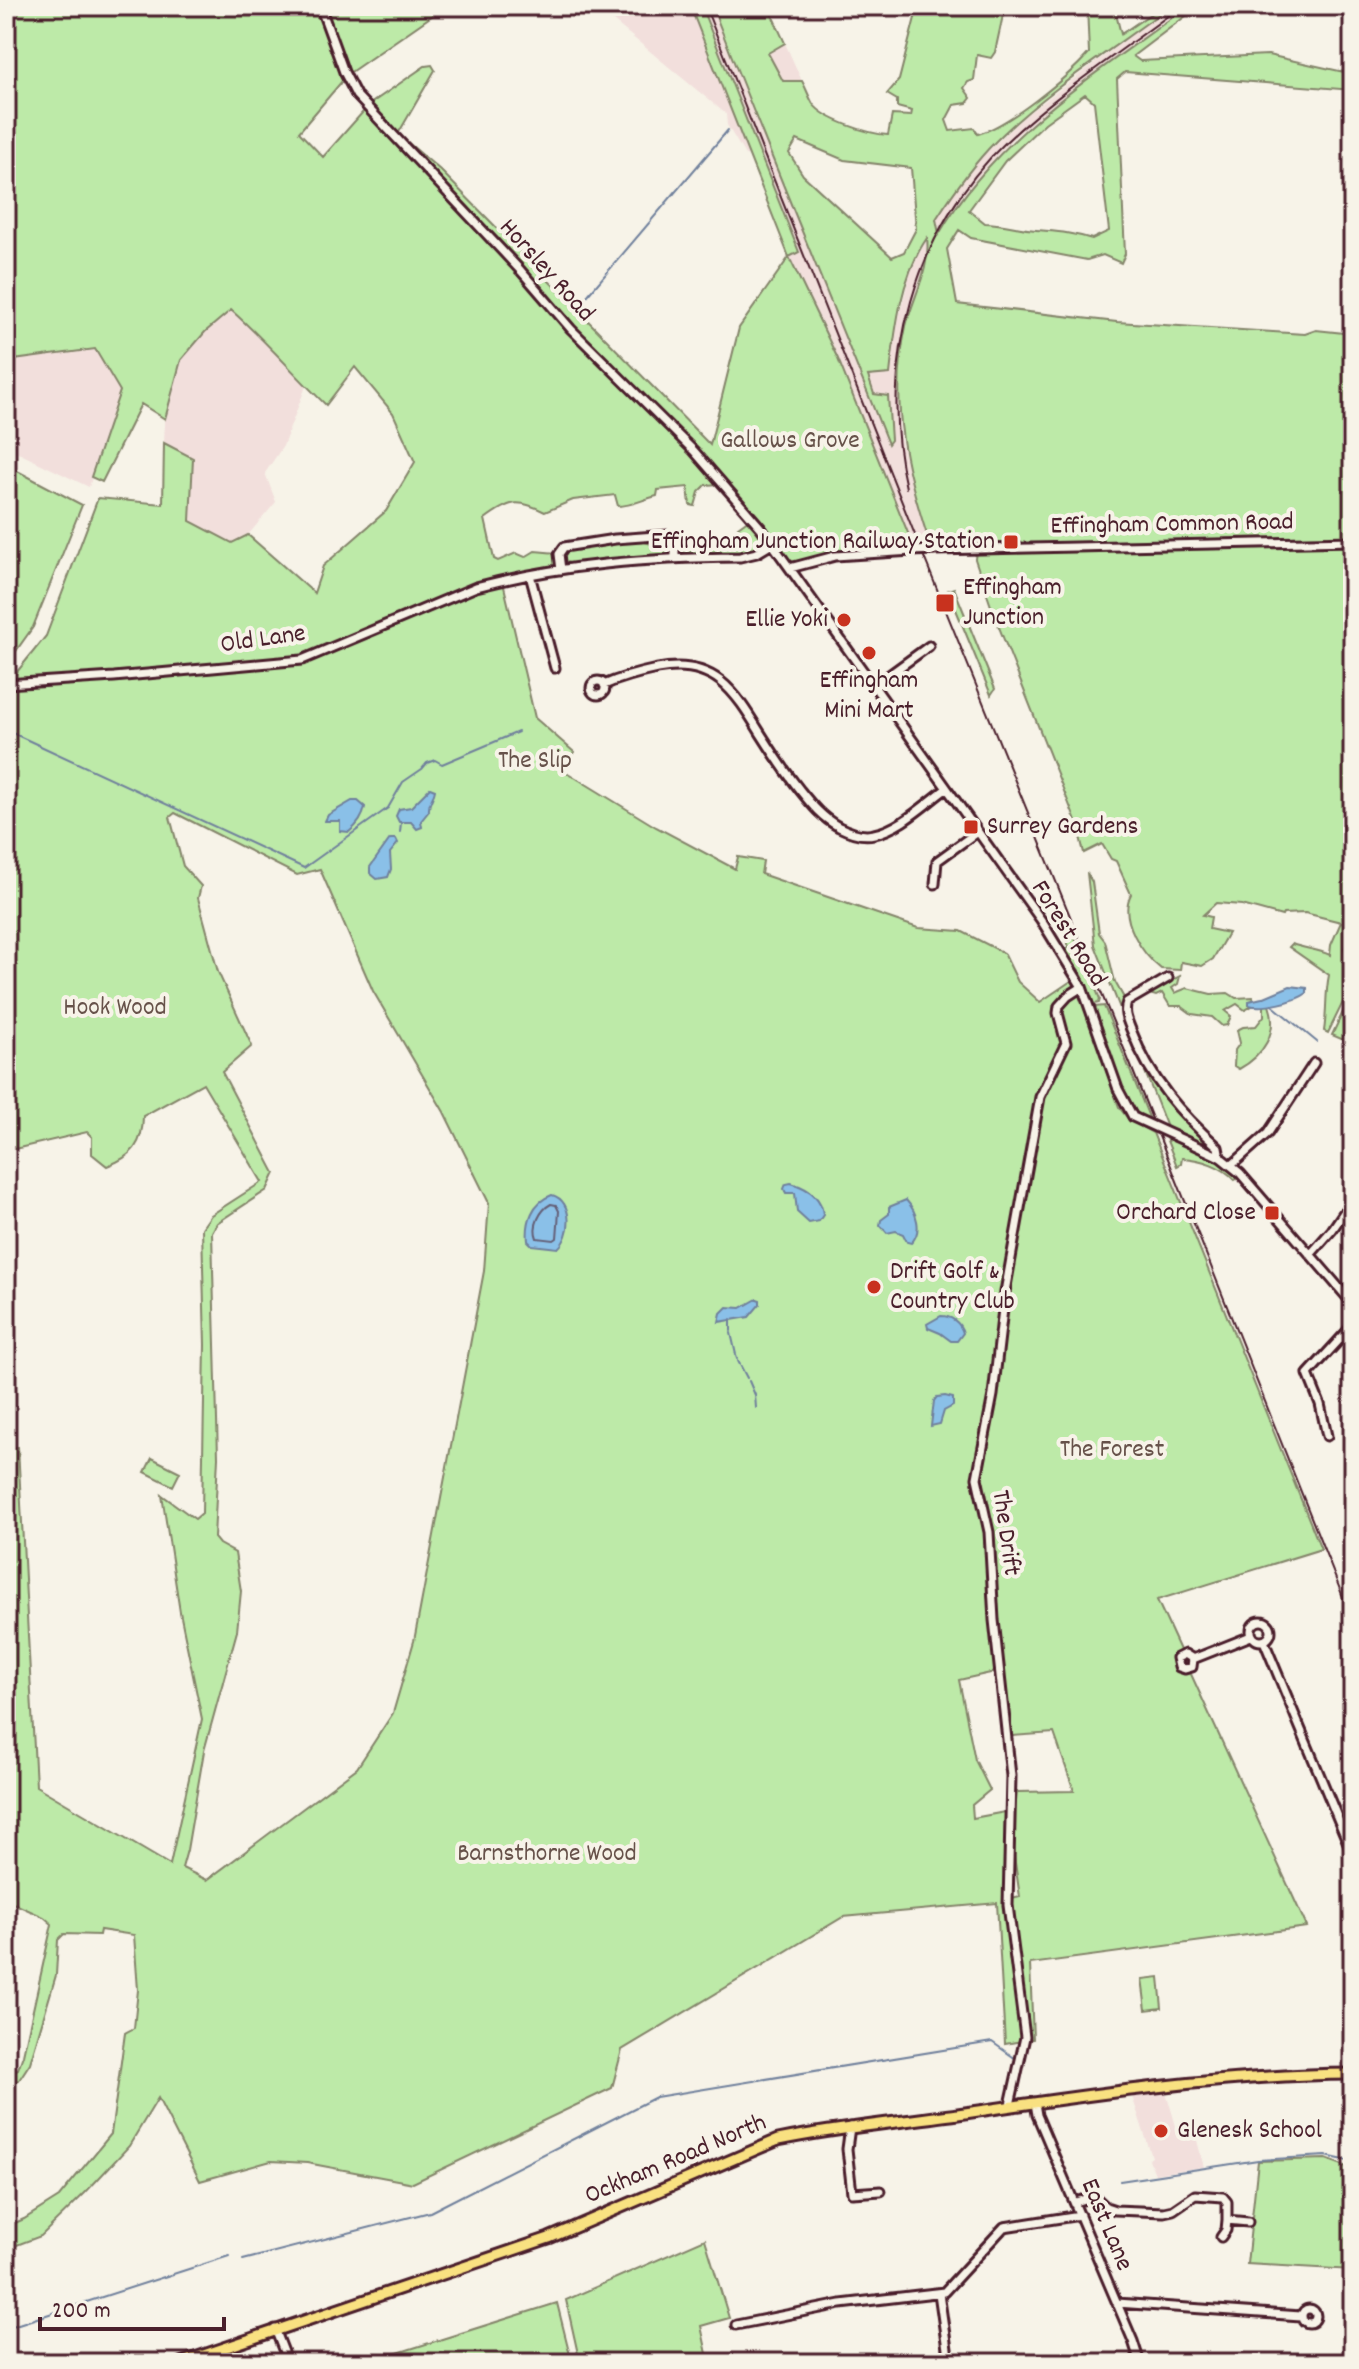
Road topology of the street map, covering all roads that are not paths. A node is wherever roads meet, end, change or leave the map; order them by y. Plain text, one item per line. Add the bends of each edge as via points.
1 (320, 6) edge
2 (1353, 541) edge
3 (772, 544) junction
4 (675, 558) junction
5 (808, 564) junction
6 (790, 568) junction
7 (561, 570) junction
8 (530, 575) junction
9 (796, 577) junction
10 (929, 646) dead end
11 (555, 668) dead end
12 (6, 684) edge
13 (604, 685) dead end
14 (874, 686) junction
15 (946, 789) junction
16 (977, 832) junction
17 (935, 884) dead end
18 (1168, 978) dead end
19 (1082, 987) junction
20 (1314, 1063) dead end
21 (1220, 1157) junction
22 (1232, 1165) junction
23 (1352, 1202) edge
24 (1310, 1255) junction
25 (1353, 1304) edge
26 (1353, 1325) edge
27 (1327, 1436) dead end
28 (1251, 1636) junction
29 (1264, 1641) junction
30 (1193, 1659) dead end
31 (1353, 1855) edge
32 (1353, 2074) edge
33 (1035, 2103) junction
34 (1010, 2105) junction
35 (850, 2127) junction
36 (881, 2191) dead end
37 (1076, 2202) junction
38 (1080, 2215) junction
39 (1227, 2220) junction
40 (1248, 2222) dead end
41 (1221, 2237) dead end
42 (939, 2293) junction
43 (1117, 2303) junction
44 (1301, 2316) dead end
45 (736, 2325) dead end
46 (275, 2329) junction
47 (180, 2363) edge
48 (284, 2363) edge
49 (949, 2363) edge
50 (1140, 2363) edge

1 - 3 street, Horsley Road via 356,95 571,329 694,451
2 - 5 street, Effingham Common Road, bridge via 934,550 835,556
3 - 4 street, Old Lane via 748,556
3 - 6 street, Forest Road
4 - 7 street, Old Lane
4 - 7 street via 669,535 615,539 564,547 559,554
5 - 6 street, Effingham Common Road
5 - 9 street
6 - 9 street, Forest Road
7 - 8 street, Old Lane
8 - 11 street
8 - 12 street, Old Lane via 476,587 302,660
9 - 14 street, Forest Road
10 - 14 street
13 - 15 street via 622,676 676,666 715,676 737,695 816,811 854,833 891,828
14 - 15 street, Forest Road
15 - 16 street, Forest Road
16 - 17 street via 937,861
16 - 19 street, Forest Road
18 - 21 street via 1127,1002 1125,1014 1156,1082 1218,1147
19 - 21 street, Forest Road, bridge via 1133,1117
19 - 34 street, The Drift via 1059,1006 1066,1043 1040,1097 977,1478 989,1532 1011,1776 1008,1905 1025,2037
20 - 22 street via 1268,1133
21 - 22 street, Forest Road
22 - 24 street, Forest Road
23 - 24 street
24 - 25 street, Forest Road
26 - 27 street via 1308,1374
28 - 29 street
28 - 29 street via 1254,1625 1265,1622 1271,1632
28 - 30 street
29 - 31 street
32 - 33 main road, Ockham Road North via 1289,2075
33 - 34 main road, Ockham Road North
33 - 37 street, East Lane
34 - 35 main road, Ockham Road North
35 - 36 street via 852,2193
35 - 46 main road, Ockham Road North via 778,2140 549,2238
37 - 38 street, East Lane
37 - 39 street via 1094,2196 1115,2210 1167,2212 1191,2196 1219,2196 1227,2202
38 - 42 street via 1004,2227 951,2287
38 - 43 street, East Lane
39 - 40 street
39 - 41 street
42 - 45 street via 841,2304
42 - 49 street
43 - 44 street
43 - 50 street, East Lane
46 - 47 main road, Ockham Road North
46 - 48 street

